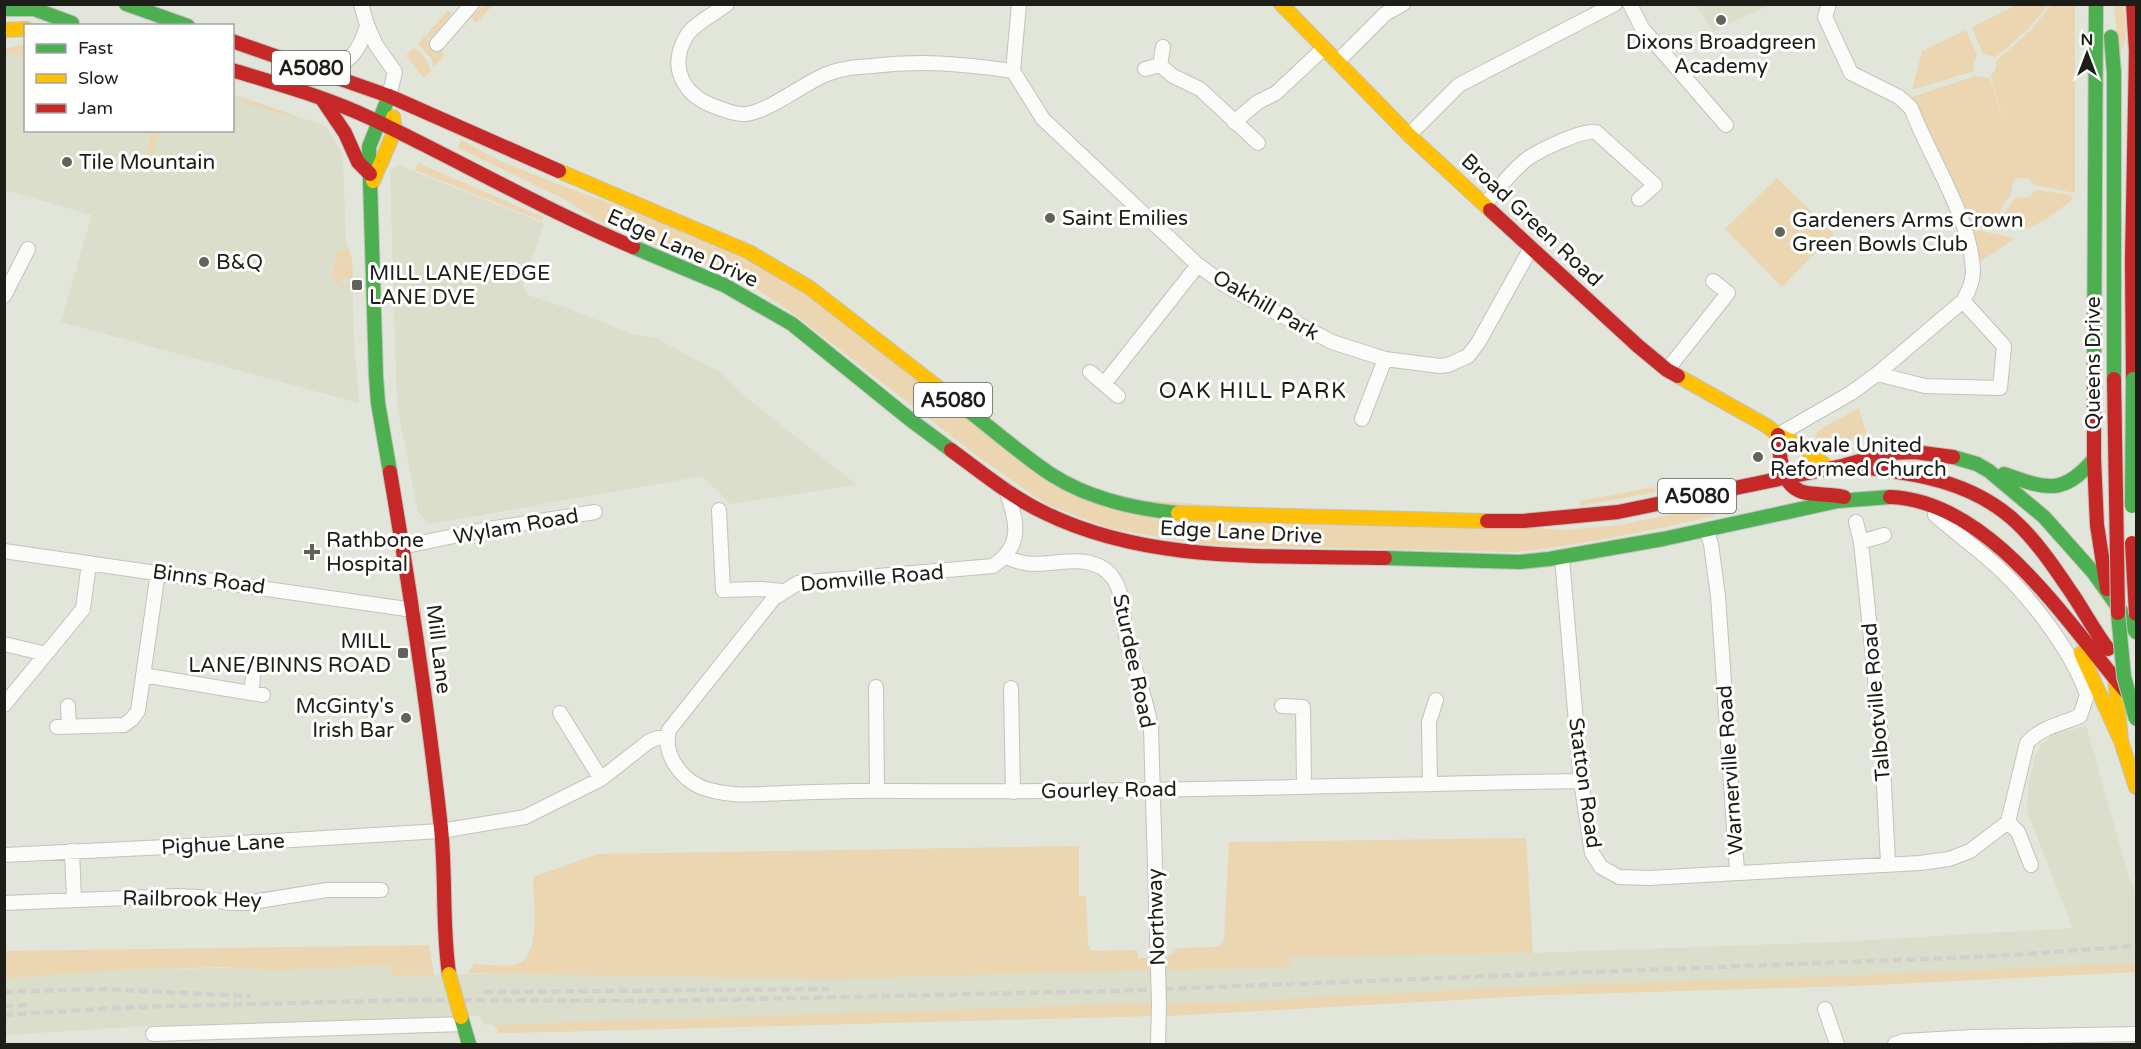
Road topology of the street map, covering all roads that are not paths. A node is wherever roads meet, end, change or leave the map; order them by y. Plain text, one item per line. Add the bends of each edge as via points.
1 (126, 4) edge
2 (361, 4) edge
3 (472, 4) edge
4 (727, 4) edge
5 (1019, 4) edge
6 (1281, 4) edge
7 (1403, 4) edge
8 (1615, 4) edge
9 (1630, 4) edge
10 (1829, 4) edge
11 (2096, 4) edge
12 (2107, 4) edge
13 (2133, 4) edge
14 (4, 9) edge
15 (72, 23) junction
16 (67, 24) edge
17 (77, 24) edge
18 (182, 24) edge
19 (366, 25) junction
20 (234, 42) edge
21 (437, 44) dead end
22 (1163, 47) dead end
23 (1324, 48) junction
24 (1337, 62) junction
25 (1160, 65) junction
26 (1145, 69) dead end
27 (234, 71) edge
28 (1013, 71) junction
29 (329, 74) junction
30 (389, 96) junction
31 (322, 99) junction
32 (378, 122) junction
33 (1234, 122) junction
34 (1726, 125) dead end
35 (395, 130) junction
36 (1409, 135) junction
37 (1258, 143) dead end
38 (370, 180) junction
39 (1639, 199) dead end
40 (1485, 204) junction
41 (1532, 248) junction
42 (28, 249) dead end
43 (1198, 265) junction
44 (1713, 281) dead end
45 (4, 296) edge
46 (1964, 301) junction
47 (1385, 359) junction
48 (1667, 370) junction
49 (1090, 372) dead end
50 (1877, 374) junction
51 (1104, 384) junction
52 (1118, 396) dead end
53 (1362, 419) dead end
54 (2094, 432) junction
55 (1778, 435) junction
56 (2136, 450) edge
57 (2094, 459) junction
58 (1979, 465) junction
59 (1842, 466) junction
60 (1828, 468) junction
61 (1785, 477) junction
62 (1006, 490) junction
63 (1852, 498) junction
64 (1918, 501) junction
65 (719, 510) dead end
66 (595, 512) dead end
67 (1856, 522) dead end
68 (1707, 531) junction
69 (1884, 535) dead end
70 (1861, 542) junction
71 (401, 547) junction
72 (4, 551) edge
73 (1005, 556) junction
74 (1562, 558) junction
75 (89, 563) junction
76 (158, 572) junction
77 (782, 591) junction
78 (2108, 593) junction
79 (2136, 595) edge
80 (2057, 608) junction
81 (413, 610) junction
82 (2136, 614) edge
83 (2114, 616) junction
84 (2068, 619) junction
85 (2091, 621) junction
86 (2136, 632) edge
87 (4, 644) edge
88 (46, 654) junction
89 (2113, 656) junction
90 (2136, 664) edge
91 (254, 670) dead end
92 (143, 675) junction
93 (2115, 681) junction
94 (2136, 686) edge
95 (876, 687) dead end
96 (1011, 688) dead end
97 (1436, 700) dead end
98 (2136, 704) edge
99 (4, 705) edge
100 (68, 706) dead end
101 (1282, 706) dead end
102 (2136, 712) edge
103 (560, 713) dead end
104 (2136, 719) edge
105 (667, 738) junction
106 (2121, 741) junction
107 (601, 779) junction
108 (1581, 781) junction
109 (1430, 784) junction
110 (2136, 784) edge
111 (1304, 786) junction
112 (1153, 789) junction
113 (877, 790) junction
114 (1013, 792) junction
115 (2008, 822) junction
116 (441, 831) junction
117 (72, 851) junction
118 (4, 855) edge
119 (1887, 863) junction
120 (2031, 865) dead end
121 (1737, 871) junction
122 (381, 890) dead end
123 (74, 899) junction
124 (4, 903) edge
125 (1825, 1009) dead end
126 (462, 1020) junction
127 (153, 1034) dead end
128 (2136, 1034) edge
129 (469, 1044) edge
130 (1158, 1044) edge
131 (1837, 1044) edge
132 (1895, 1044) edge

1 - 18 main road
2 - 19 street
3 - 21 street
4 - 28 street via 688,32 678,54 680,76 692,93 727,111 746,114 762,109 813,80 848,68 952,63
5 - 28 street
6 - 23 main road, Broad Green Road
7 - 24 street via 1385,14
8 - 36 street via 1459,85
9 - 34 street via 1642,27
10 - 46 street via 1825,17 1851,73 1899,97 1911,108 1964,228 1972,271 1971,287
11 - 54 main road
12 - 104 main road, Queens Drive, bridge via 2114,73 2117,598 2124,677
13 - 82 main road, Queens Drive, bridge via 2136,51 2132,526
14 - 15 main road via 34,9
15 - 16 main road
15 - 17 main road
19 - 29 street via 361,46
19 - 30 street via 394,72
20 - 29 main road, Edge Lane Drive / A5080
22 - 25 street
23 - 24 main road, Broad Green Road
23 - 33 street via 1276,93
24 - 36 main road, Broad Green Road
25 - 26 street
25 - 33 street via 1200,89
27 - 31 main road, Edge Lane Drive / A5080
28 - 43 street, Oakhill Park via 1043,119
29 - 30 main road, Edge Lane Drive / A5080
30 - 32 main road, Mill Lane
30 - 35 main road
30 - 61 main road, Edge Lane Drive / A5080 via 749,252 810,288 1052,475 1118,503 1158,512 1194,514 1523,521 1618,512
31 - 32 main road, Edge Lane Drive / A5080
31 - 38 main road
32 - 35 main road, Edge Lane Drive / A5080
32 - 38 main road, Mill Lane via 369,147
33 - 37 street
35 - 38 main road, Mill Lane
35 - 62 main road, Edge Lane Drive / A5080 via 590,229 723,285 792,324 912,421
36 - 40 main road, Broad Green Road
38 - 71 main road, Mill Lane via 377,394
39 - 40 street via 1655,184 1591,131 1528,158
40 - 41 main road, Broad Green Road
41 - 47 street, Oakhill Park via 1468,356 1440,366
41 - 48 main road, Broad Green Road
42 - 45 street
43 - 47 street, Oakhill Park via 1228,286 1332,342
43 - 51 street
44 - 48 street via 1728,293
46 - 50 street
46 - 50 street via 2004,346 2000,388 1926,386
47 - 53 street
48 - 55 main road, Broad Green Road
49 - 51 street
50 - 55 street
51 - 52 street
54 - 56 main road via 2106,451
54 - 57 main road
55 - 60 main road, Broad Green Road via 1804,447
55 - 61 main road
57 - 58 main road via 2069,483 2049,488
57 - 78 main road via 2097,525
58 - 59 main road, Edge Lane Drive / A5080 via 1944,456 1898,453
58 - 78 main road, Edge Lane Drive / A5080 via 2036,508
59 - 60 main road, Edge Lane Drive / A5080
59 - 85 main road via 1926,476 1994,505 2032,540
60 - 61 main road, Edge Lane Drive / A5080
61 - 63 main road via 1802,492
62 - 73 street via 1016,534
62 - 74 main road, Edge Lane Drive / A5080 via 1077,527 1126,543 1169,551 1520,562
63 - 64 main road, Edge Lane Drive / A5080
63 - 68 main road, Edge Lane Drive / A5080
64 - 80 main road, Edge Lane Drive / A5080 via 1953,514 1992,540
64 - 115 street via 2017,587 2069,656 2087,695 2080,716 2042,730 2027,743
65 - 77 street via 723,590
66 - 71 street, Wylam Road
67 - 70 street, Talbotville Road
68 - 74 main road, Edge Lane Drive / A5080
68 - 121 street, Warnerville Road via 1718,596
69 - 70 street
70 - 119 street, Talbotville Road via 1882,746
71 - 81 main road, Mill Lane
72 - 75 street, Binns Road
73 - 77 street, Domville Road via 993,567 798,583
73 - 112 street, Sturdee Road via 1023,564 1086,562 1113,577 1148,712
74 - 108 street, Statton Road
75 - 76 street, Binns Road
75 - 88 street via 83,609
76 - 81 street, Binns Road
76 - 92 street
77 - 105 street, Domville Road via 669,730
78 - 83 main road, A5080
79 - 83 main road
80 - 84 main road, Edge Lane Drive / A5080
80 - 106 main road
81 - 116 main road, Mill Lane
83 - 85 main road
83 - 86 main road, A5080
83 - 89 main road
83 - 90 main road
84 - 85 main road
84 - 93 main road, Edge Lane Drive / A5080
85 - 89 main road
87 - 88 street
88 - 99 street
89 - 93 main road
89 - 94 main road
91 - 92 street via 257,694
92 - 100 street via 138,711 124,725 63,727
93 - 98 main road, Edge Lane Drive / A5080
93 - 106 main road
95 - 113 street
96 - 114 street
97 - 109 street via 1429,722
101 - 111 street via 1303,707
102 - 110 main road
103 - 107 street
105 - 107 street, Pighue Lane via 648,742
105 - 113 street, Gourley Road via 668,753 675,765 691,781 709,790 744,794
106 - 110 main road
107 - 116 street, Pighue Lane via 525,817
108 - 109 street, Gourley Road
108 - 121 street, Statton Road via 1592,853 1601,867 1619,877 1649,878
109 - 111 street, Gourley Road
111 - 112 street, Gourley Road
112 - 114 street, Gourley Road
112 - 130 street, Northway, bridge
113 - 114 street, Gourley Road
115 - 119 street, Warnerville Road via 1970,851 1949,859
115 - 120 street via 2018,832
116 - 117 street, Pighue Lane
116 - 126 main road, Mill Lane, bridge via 444,941
117 - 118 street, Pighue Lane
117 - 123 street
119 - 121 street, Warnerville Road
122 - 123 street, Railbrook Hey via 365,896 327,890 246,903 176,896
123 - 124 street, Railbrook Hey
125 - 131 street
126 - 127 street
126 - 129 main road, Mill Lane
128 - 132 street via 1972,1037

